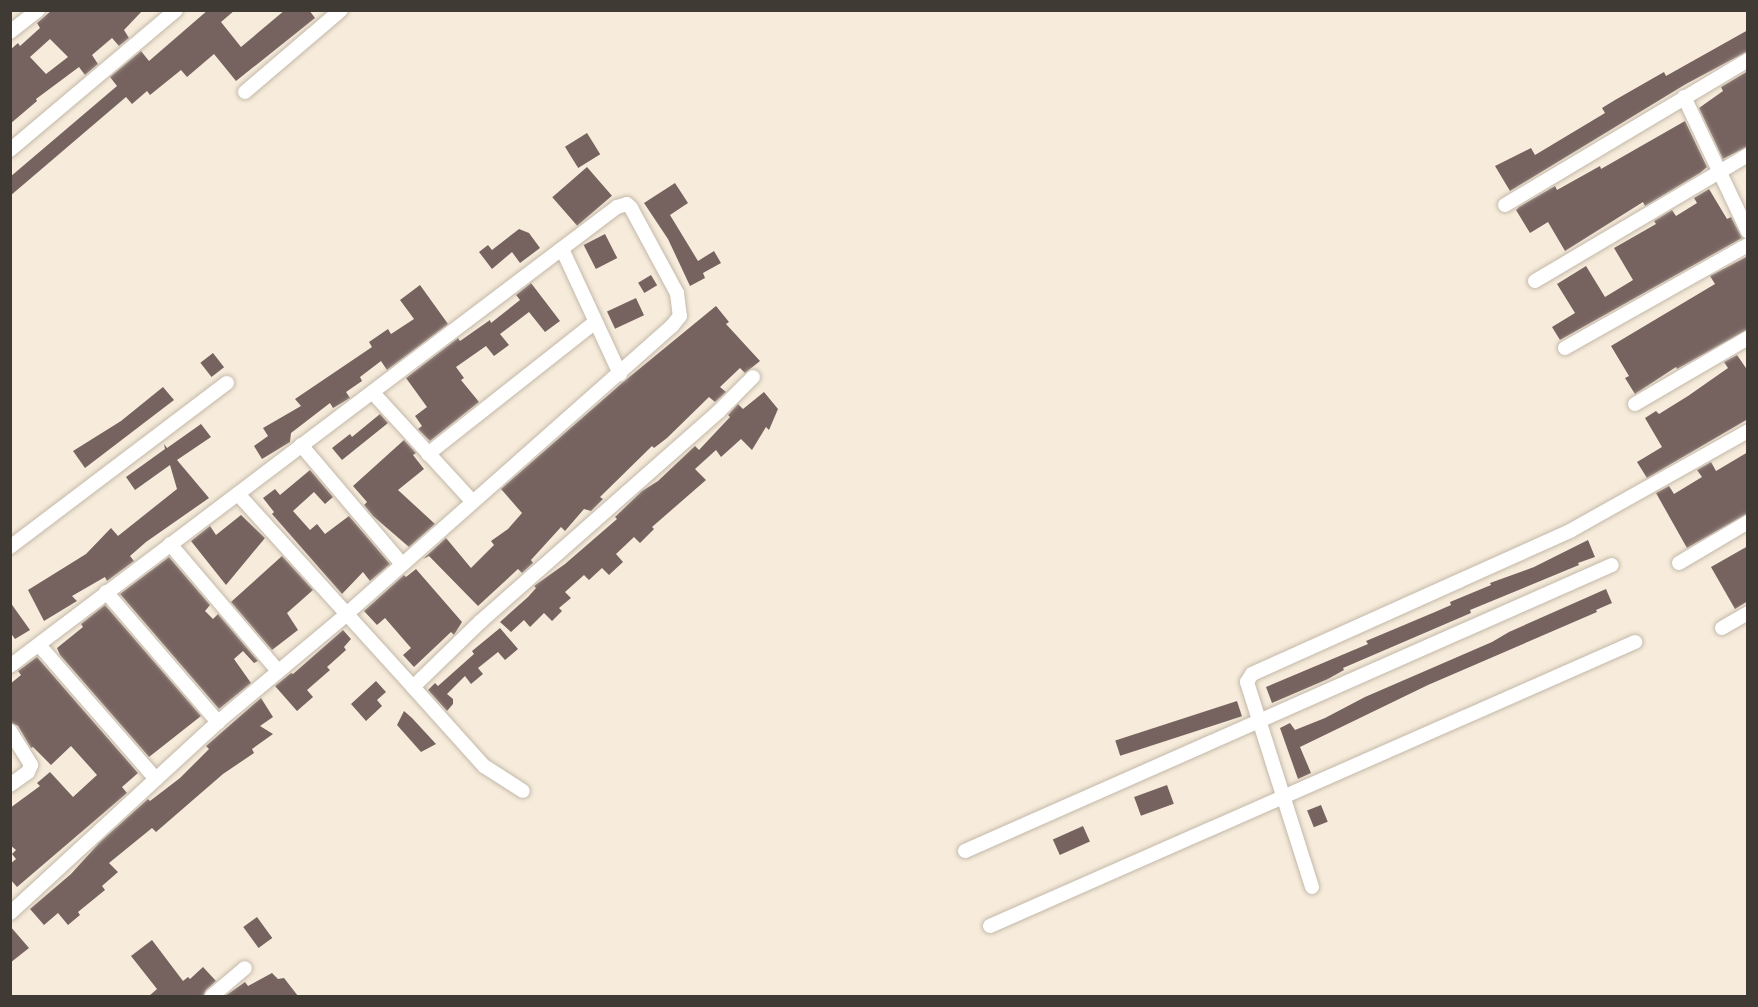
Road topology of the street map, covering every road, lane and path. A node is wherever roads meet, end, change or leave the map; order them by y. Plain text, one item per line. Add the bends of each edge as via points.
1 (38, 10) edge
2 (176, 10) edge
3 (341, 10) edge
4 (12, 27) edge
5 (1748, 60) edge
6 (245, 92) dead end
7 (1684, 97) junction
8 (10, 150) edge
9 (1748, 155) edge
10 (1718, 172) junction
11 (1505, 205) dead end
12 (1748, 232) edge
13 (1748, 245) edge
14 (562, 249) junction
15 (1534, 281) dead end
16 (595, 322) junction
17 (1748, 338) edge
18 (1565, 348) dead end
19 (620, 374) junction
20 (753, 377) dead end
21 (227, 384) dead end
22 (374, 394) junction
23 (1635, 404) dead end
24 (1748, 431) edge
25 (301, 445) junction
26 (429, 454) junction
27 (238, 494) junction
28 (472, 501) junction
29 (1748, 522) edge
30 (170, 544) junction
31 (10, 547) edge
32 (401, 563) junction
33 (1679, 563) dead end
34 (1612, 565) dead end
35 (106, 592) junction
36 (1748, 613) edge
37 (347, 614) junction
38 (1722, 628) dead end
39 (1635, 642) dead end
40 (39, 645) junction
41 (10, 666) edge
42 (278, 671) junction
43 (413, 687) junction
44 (219, 722) junction
45 (1261, 722) junction
46 (10, 731) edge
47 (156, 779) junction
48 (10, 785) edge
49 (523, 791) dead end
50 (1285, 796) junction
51 (965, 851) dead end
52 (1312, 887) dead end
53 (11, 912) edge
54 (990, 926) dead end
55 (245, 968) dead end
56 (212, 996) edge

1 - 4 street
2 - 8 street
3 - 6 street
5 - 7 street
7 - 10 street
7 - 11 street
9 - 10 street
10 - 12 street
10 - 15 street
13 - 18 street
14 - 16 street
14 - 19 street via 617,207 627,204 676,293 680,316
14 - 22 street
16 - 19 street
16 - 26 street
17 - 23 street
19 - 28 street
20 - 43 street
21 - 31 street
22 - 25 street
22 - 26 street
24 - 45 street via 1570,531 1252,674 1247,682
25 - 27 street
25 - 32 street
26 - 28 street
27 - 30 street
27 - 37 street
28 - 32 street
29 - 33 street
30 - 35 street
30 - 42 street
32 - 37 street
34 - 45 street
35 - 40 street
35 - 44 street
36 - 38 street
37 - 42 street
37 - 43 street
39 - 50 street
40 - 41 street
40 - 47 street
42 - 44 street
43 - 49 street via 484,766
44 - 47 street
45 - 50 street
45 - 51 street
46 - 48 street via 31,765
47 - 53 street
50 - 52 street
50 - 54 street
55 - 56 street

